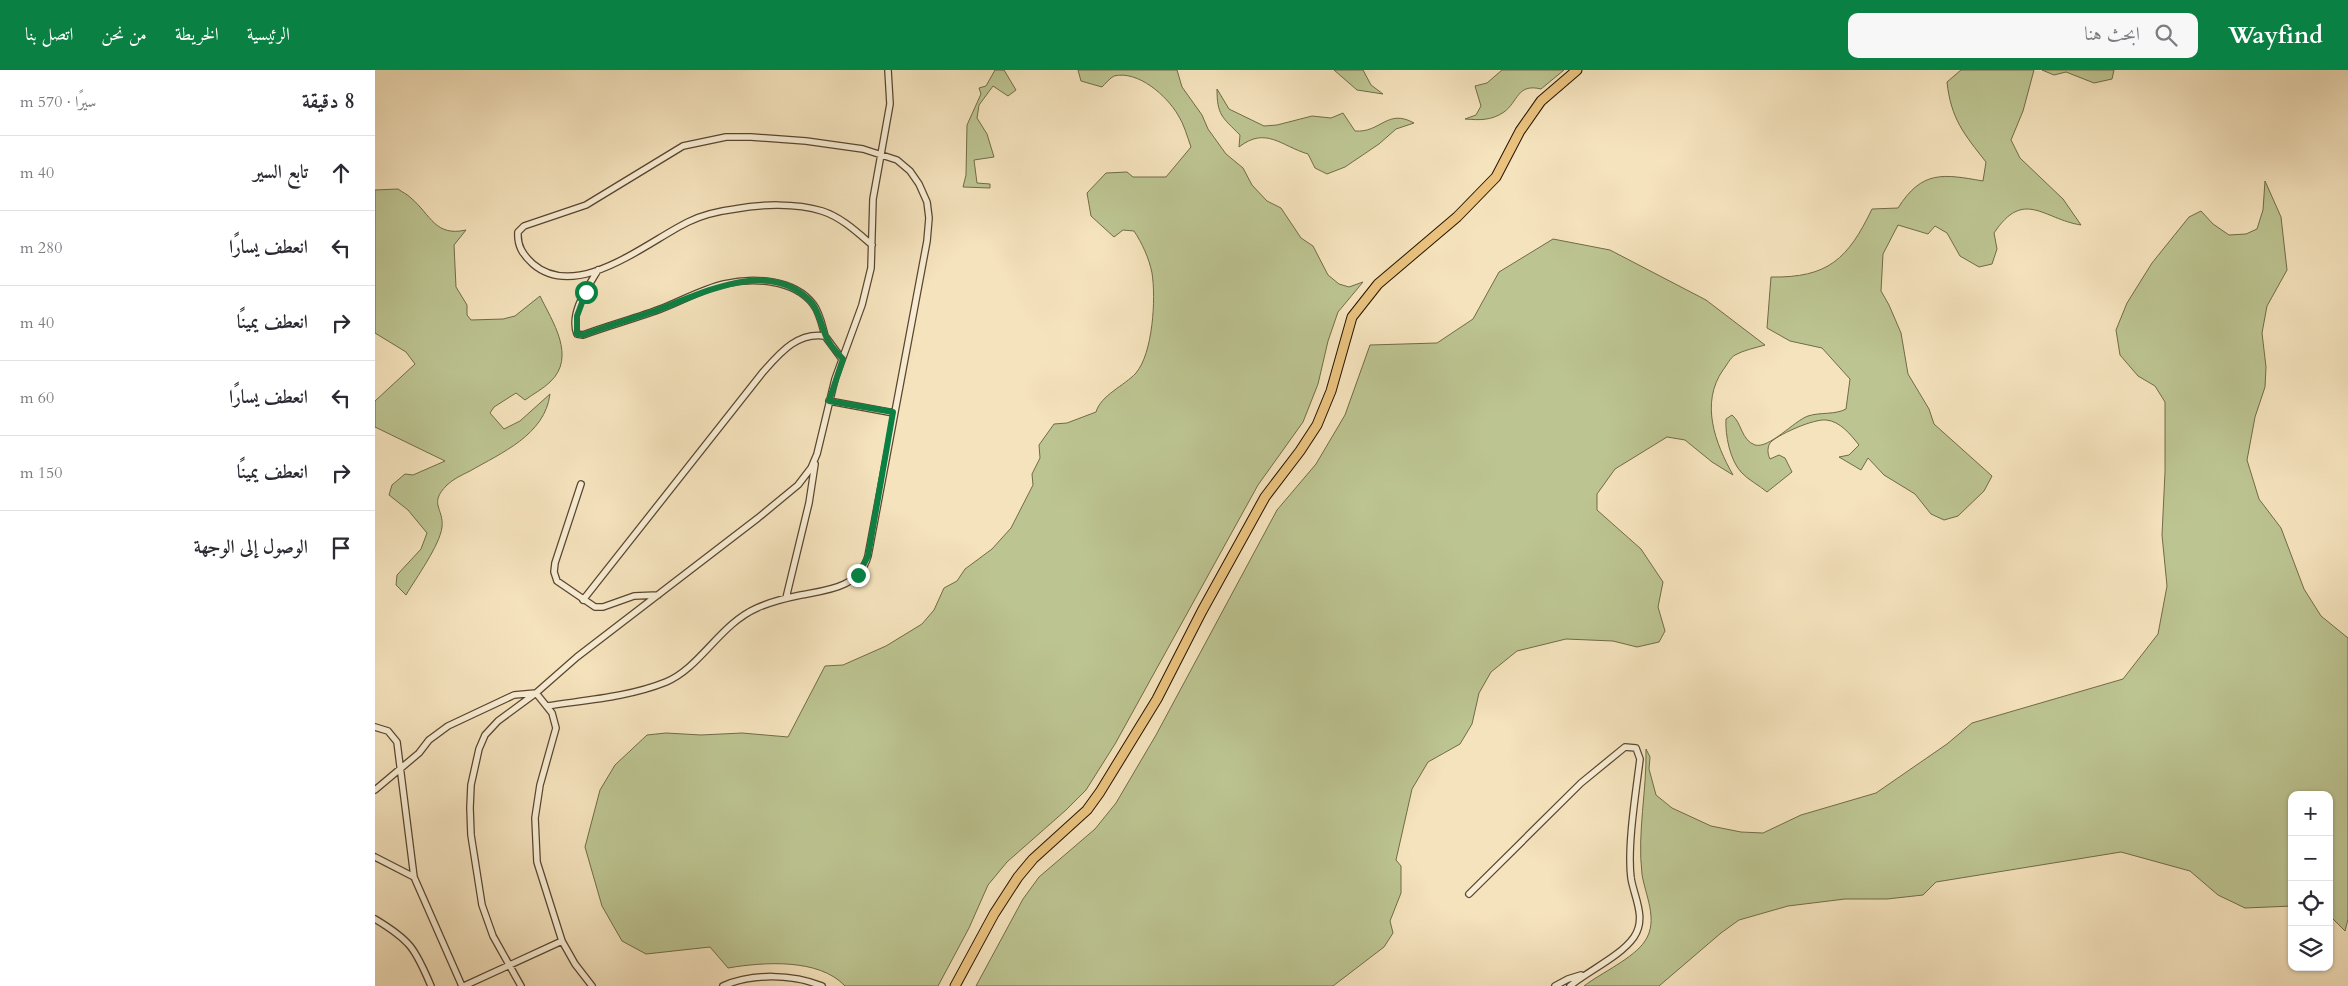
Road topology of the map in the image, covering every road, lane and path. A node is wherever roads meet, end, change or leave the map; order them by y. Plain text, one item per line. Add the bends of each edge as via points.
1 (888, 70) edge
2 (1577, 70) edge
3 (880, 153) junction
4 (872, 245) junction
5 (598, 270) junction
6 (825, 336) junction
7 (843, 359) junction
8 (829, 401) junction
9 (893, 412) junction
10 (817, 454) junction
11 (581, 484) dead end
12 (659, 595) junction
13 (786, 598) junction
14 (583, 600) junction
15 (536, 693) junction
16 (547, 706) junction
17 (375, 727) edge
18 (400, 769) junction
19 (375, 790) edge
20 (375, 857) edge
21 (413, 878) junction
22 (1469, 894) dead end
23 (375, 919) edge
24 (562, 941) junction
25 (509, 966) junction
26 (1583, 975) junction
27 (431, 986) edge
28 (463, 986) edge
29 (521, 986) edge
30 (592, 986) edge
31 (723, 986) edge
32 (822, 986) edge
33 (955, 986) edge
34 (1555, 986) edge
35 (1570, 986) edge

1 - 3 street via 890,104
2 - 33 main road via 1541,100 1496,177 1457,217 1378,284 1352,317 1331,391 1317,425 1265,497 1157,699 1087,810 1017,877
3 - 4 street via 873,199
3 - 5 street via 797,140 726,137 702,141 683,146 586,205 523,226 518,232 519,248 542,271 561,277
3 - 9 street via 897,160 910,171 923,191 929,218
4 - 5 street via 842,221 822,211 793,206 736,208 689,221 630,256
4 - 7 street via 863,305
5 - 6 street via 580,304 577,334 583,335 629,320 724,284 746,281 772,282 800,293 813,304
6 - 7 street
6 - 14 street via 813,334 803,338 777,356
7 - 8 street
8 - 9 street
8 - 10 street
9 - 13 street via 866,562 858,575 843,585 821,593
10 - 12 street via 798,485
10 - 13 street
11 - 14 street via 554,572 557,581
12 - 14 street via 634,596 603,607
12 - 15 street via 577,657
13 - 16 street via 757,608 732,623 676,678 637,690
15 - 16 street
15 - 18 street via 514,695 448,726
15 - 25 street via 498,721 485,735 471,784 471,835 481,905
16 - 24 street via 555,720 555,734 539,785 535,840 543,885
17 - 18 street via 394,736
18 - 19 street
18 - 21 street
20 - 21 street
21 - 28 street
22 - 26 street via 1581,783 1625,747 1636,748 1640,759 1631,878 1638,898 1638,926 1628,944
23 - 27 street via 408,942
24 - 25 street
24 - 30 street
25 - 28 street
25 - 29 street
26 - 34 street via 1568,978
26 - 35 street
31 - 32 street via 745,979 776,977

